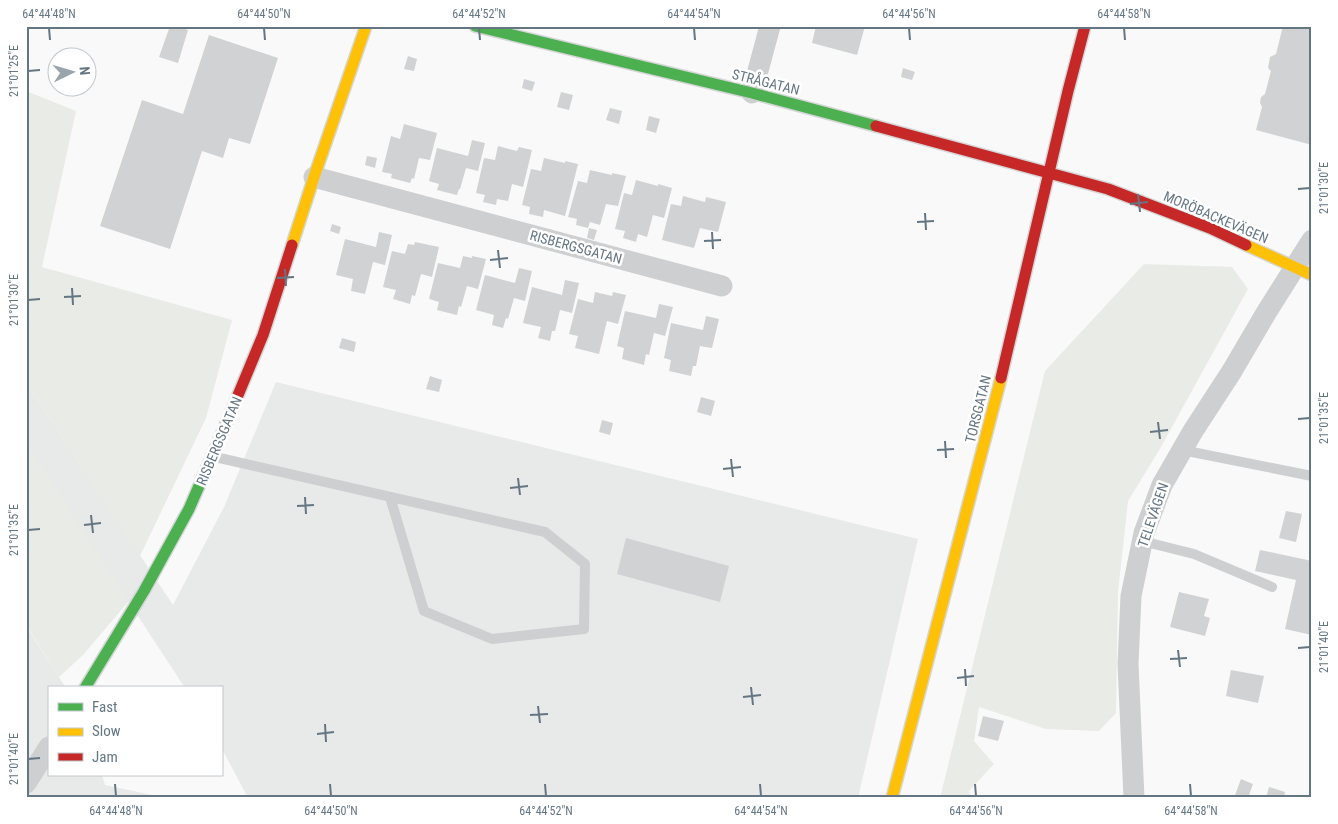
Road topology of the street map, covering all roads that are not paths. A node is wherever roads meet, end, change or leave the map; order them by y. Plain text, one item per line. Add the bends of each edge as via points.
1 (366, 26) edge
2 (475, 26) edge
3 (770, 26) edge
4 (1085, 26) edge
5 (752, 94) junction
6 (1049, 172) junction
7 (314, 177) junction
8 (1312, 240) edge
9 (1303, 272) edge
10 (722, 286) dead end
11 (1182, 450) junction
12 (212, 457) junction
13 (1312, 476) edge
14 (390, 497) junction
15 (1142, 541) junction
16 (1272, 587) dead end
17 (86, 686) edge
18 (48, 749) edge
19 (26, 784) edge
20 (892, 798) edge
21 (1134, 798) edge

1 - 7 street, RISBERGSGATAN
2 - 5 street, STRÅGATAN
3 - 5 street
4 - 6 street, TORSGATAN
5 - 6 street, STRÅGATAN
6 - 9 street, MORÖBACKEVÄGEN via 1108,188 1201,224
6 - 20 street, TORSGATAN via 999,387
7 - 10 street, RISBERGSGATAN
7 - 12 street, RISBERGSGATAN via 263,335
8 - 9 street, TELEVÄGEN
9 - 11 street, TELEVÄGEN via 1270,307
11 - 13 lane
11 - 15 street, TELEVÄGEN via 1162,484
12 - 14 lane
12 - 17 street, RISBERGSGATAN via 189,509 144,591
14 - 14 lane via 545,532 585,564 584,629 492,639 424,611
15 - 16 lane via 1194,554
15 - 21 street, TELEVÄGEN via 1131,596 1128,664
18 - 19 street

